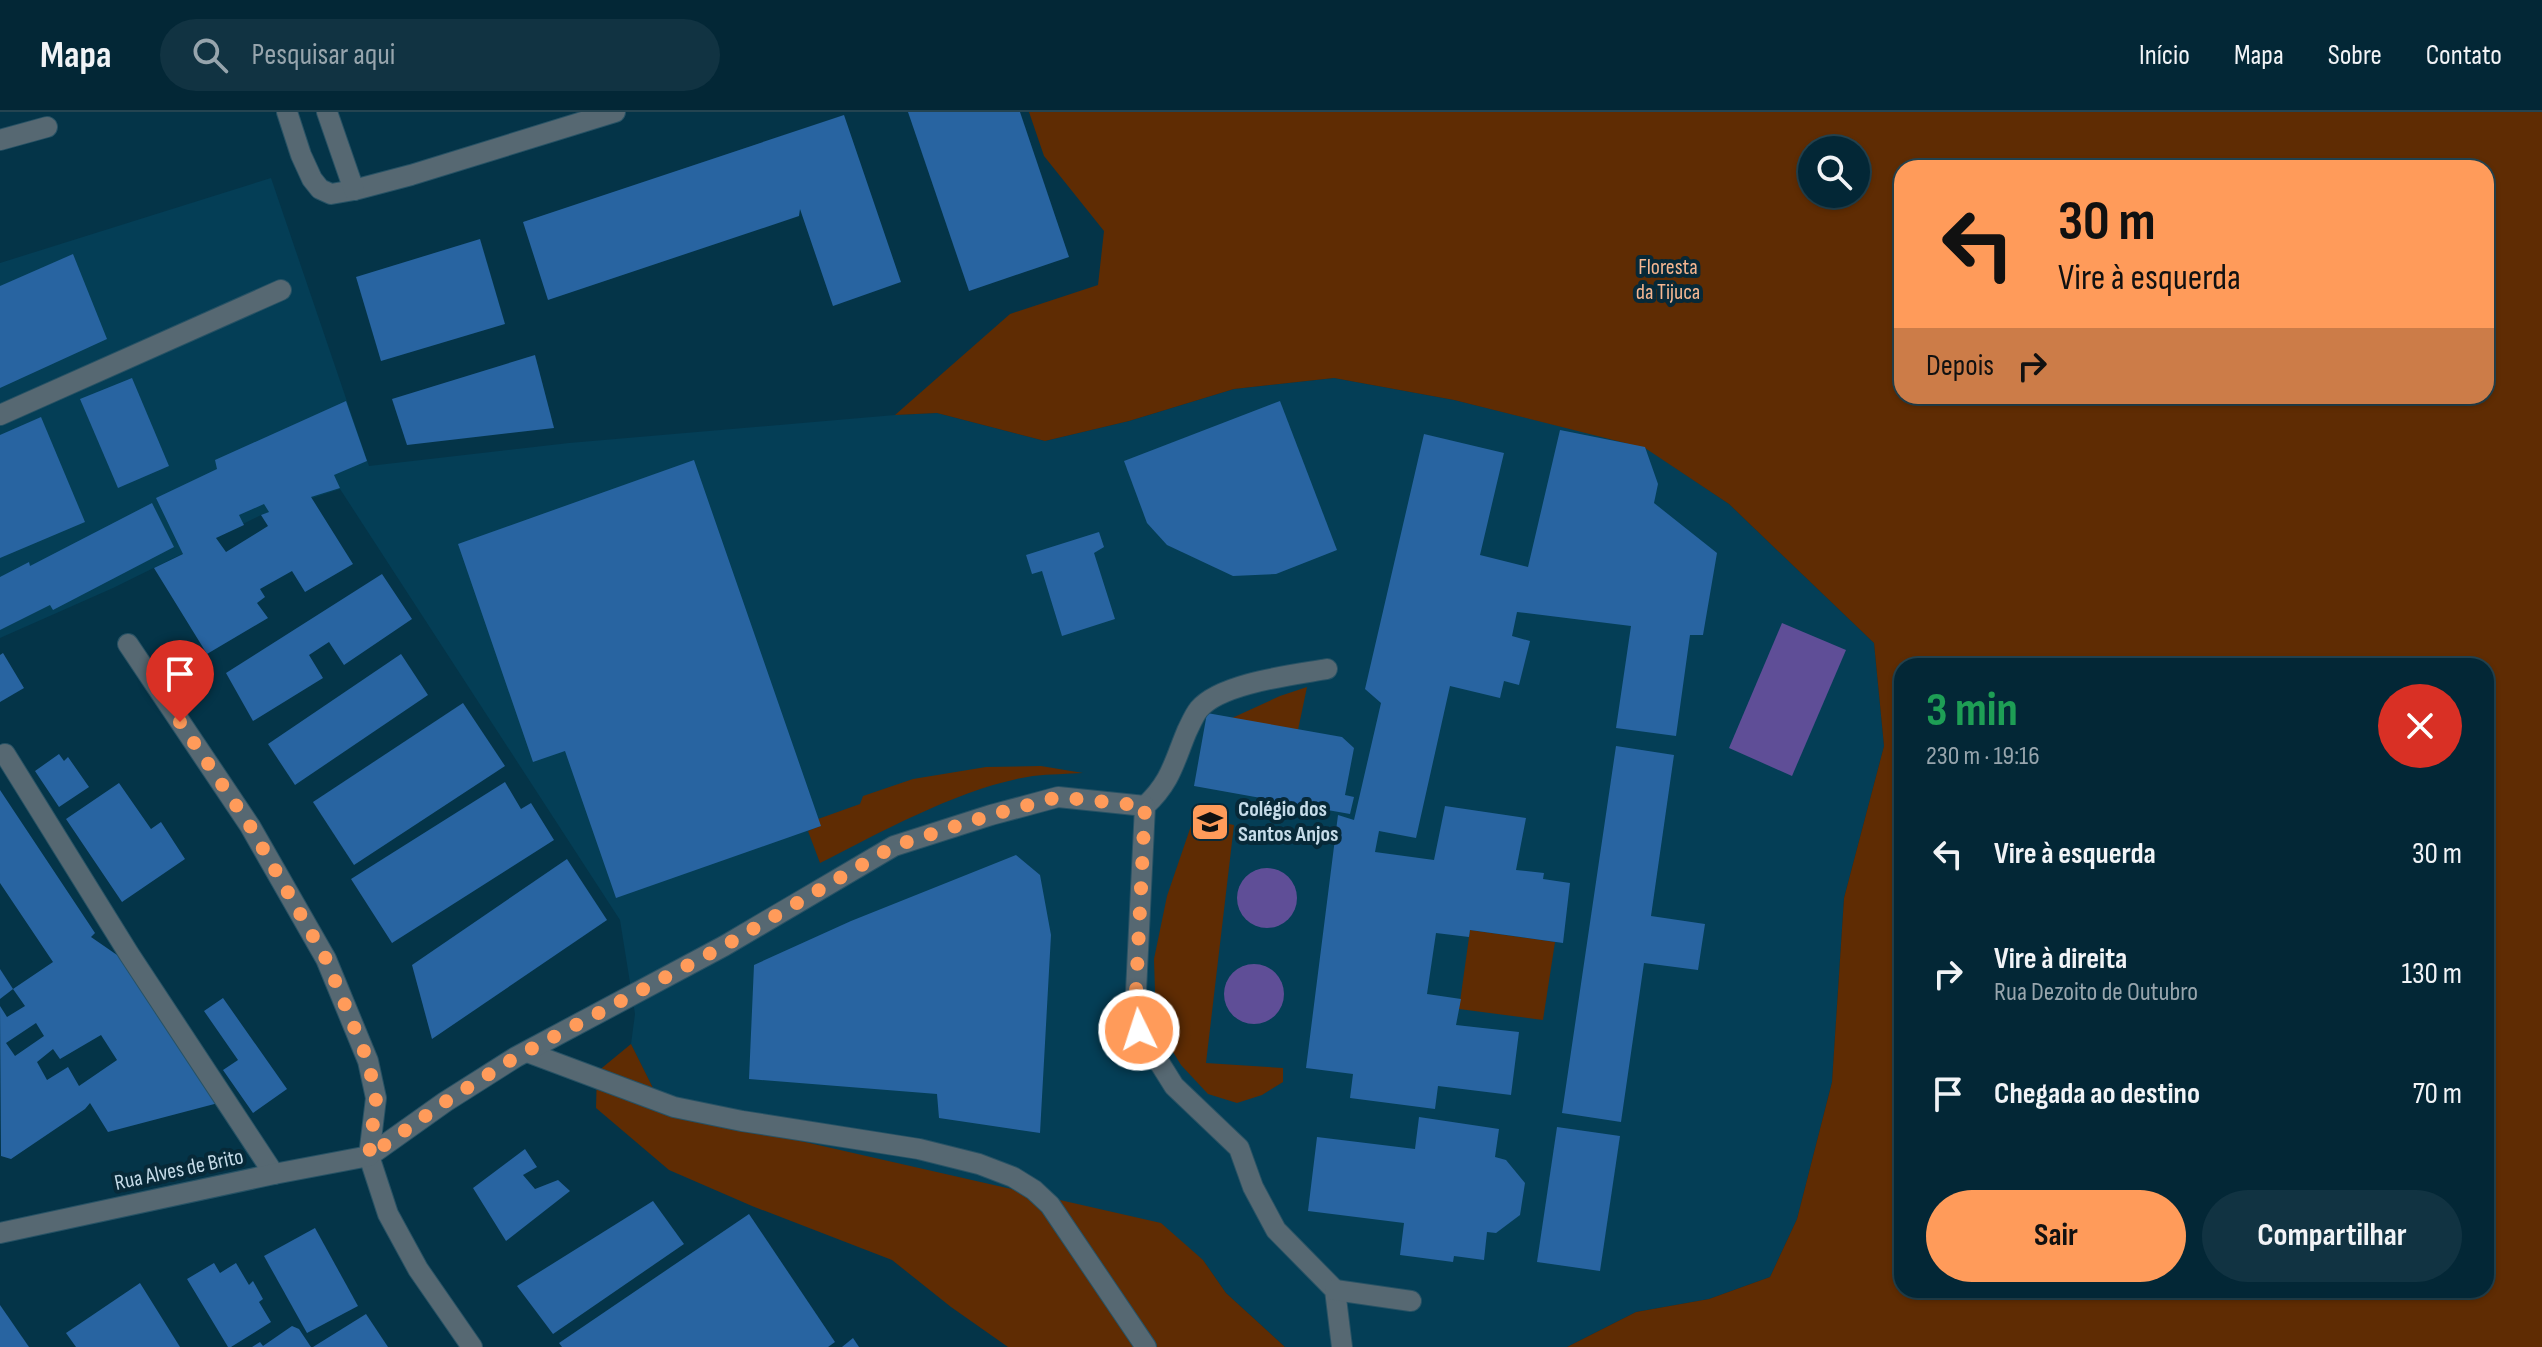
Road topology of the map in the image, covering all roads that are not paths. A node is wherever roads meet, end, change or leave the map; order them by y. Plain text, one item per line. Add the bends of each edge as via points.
1 (287, 112) edge
2 (327, 112) edge
3 (615, 112) edge
4 (47, 127) dead end
5 (0, 140) edge
6 (354, 190) junction
7 (281, 290) dead end
8 (0, 415) edge
9 (128, 644) dead end
10 (1327, 669) dead end
11 (5, 754) dead end
12 (1145, 806) junction
13 (527, 1052) junction
14 (369, 1156) junction
15 (274, 1174) junction
16 (0, 1233) edge
17 (1335, 1290) junction
18 (1411, 1301) dead end
19 (472, 1347) edge
20 (1146, 1347) edge
21 (1342, 1347) edge

1 - 6 street via 301,155 320,189 331,194
2 - 6 street
3 - 6 street
4 - 5 street
7 - 8 street
9 - 14 street via 250,826 326,959 368,1061 376,1098
10 - 12 street via 1215,696 1198,710 1171,775
11 - 15 street
12 - 13 street via 1058,797 894,846
12 - 17 street via 1135,1012 1139,1030 1174,1086 1239,1148 1276,1230
13 - 14 street
13 - 20 street via 674,1107 919,1149 1013,1177 1050,1205
14 - 15 street, Rua Alves de Brito
14 - 19 street via 388,1214 418,1269
15 - 16 street, Rua Alves de Brito
17 - 18 street
17 - 21 street

